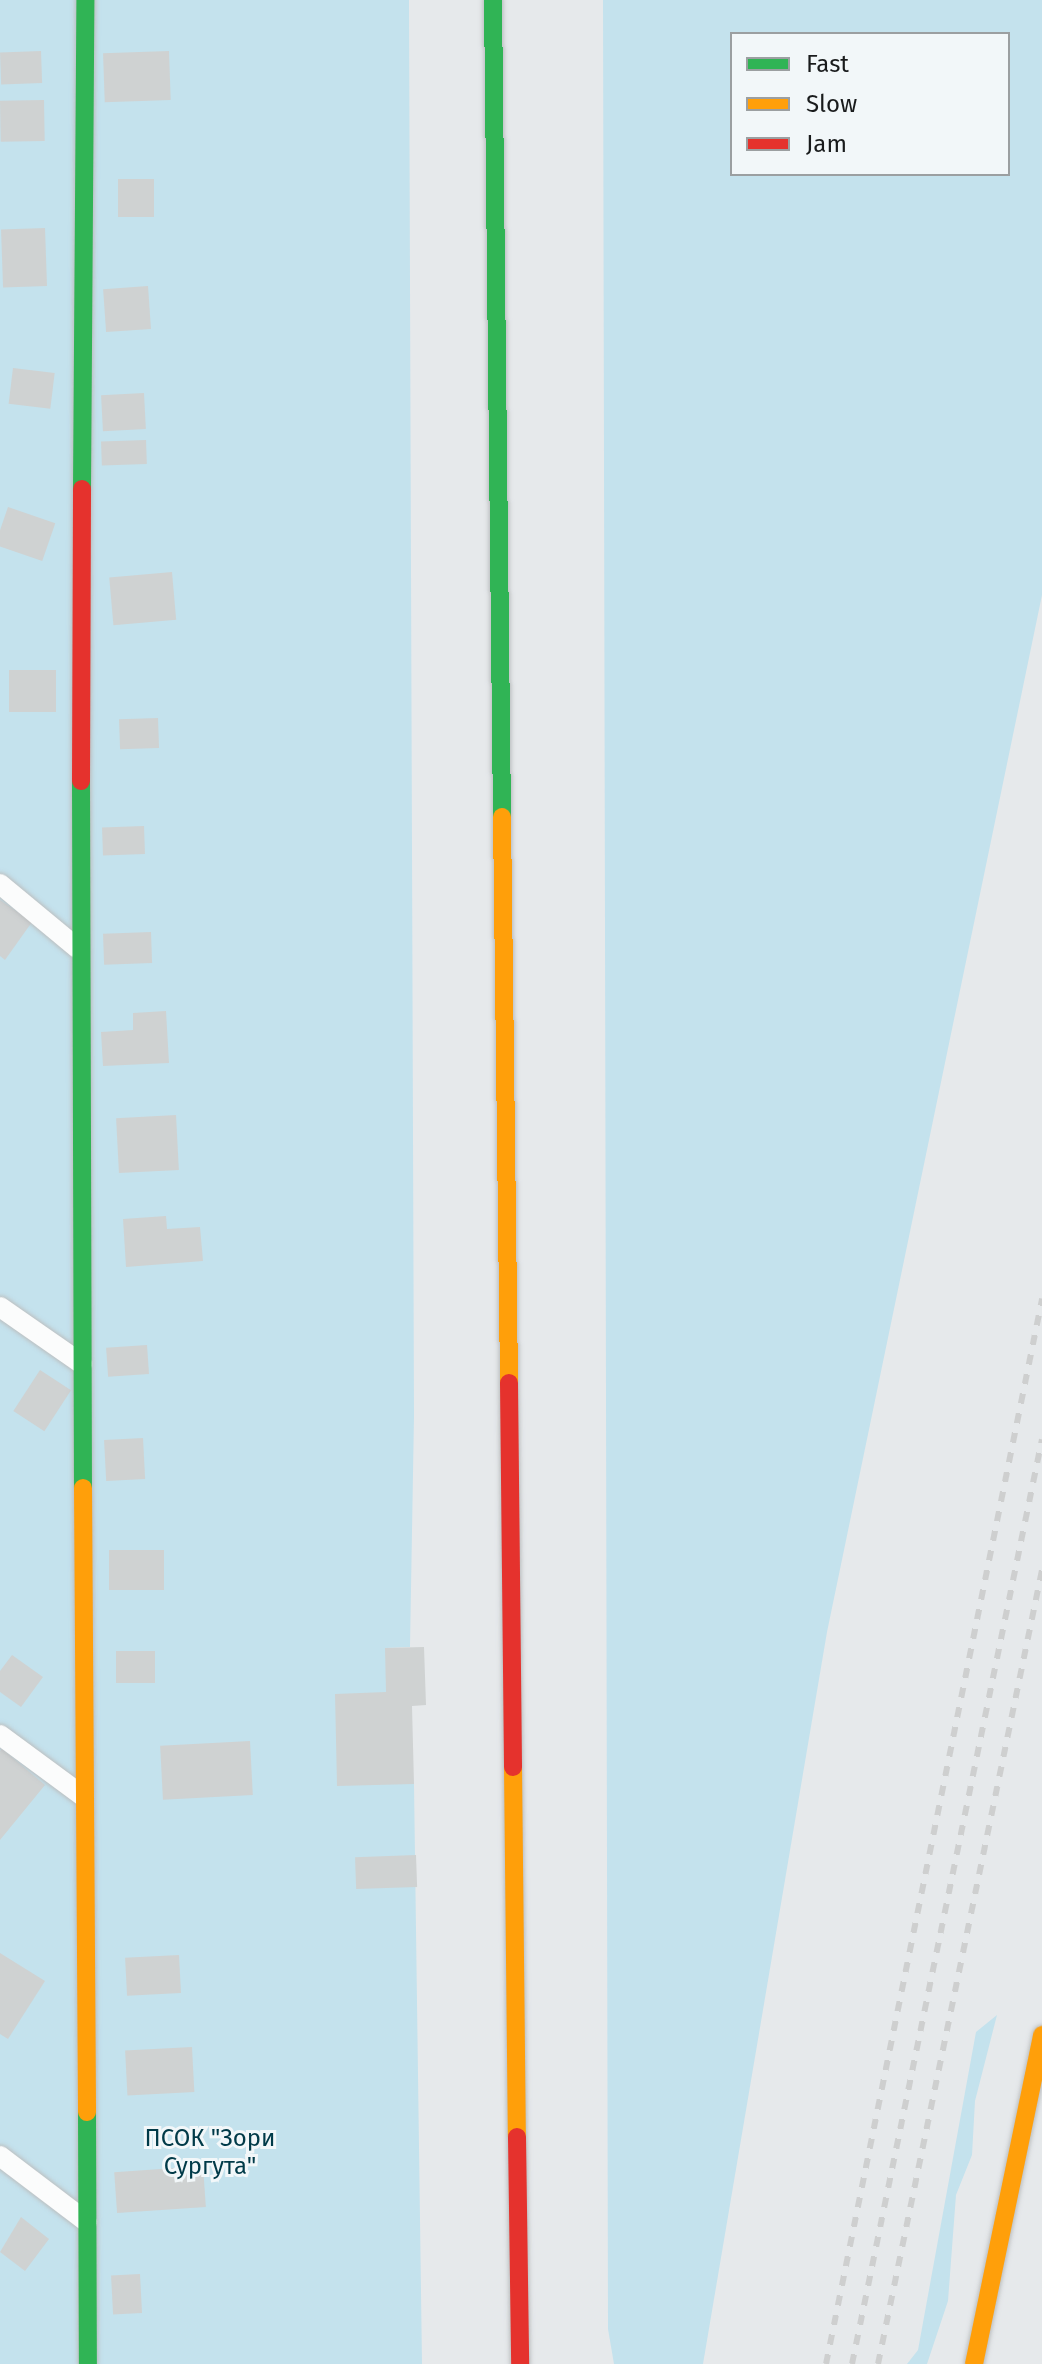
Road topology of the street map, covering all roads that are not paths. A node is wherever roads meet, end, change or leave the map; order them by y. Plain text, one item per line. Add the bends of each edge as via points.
1 (85, 0) edge
2 (493, 0) edge
3 (0, 884) edge
4 (80, 951) junction
5 (0, 1307) edge
6 (82, 1364) junction
7 (0, 1735) edge
8 (84, 1797) junction
9 (1042, 2035) edge
10 (0, 2156) edge
11 (87, 2222) junction
12 (88, 2364) edge
13 (520, 2364) edge
14 (974, 2364) edge

1 - 4 main road
2 - 13 main road
3 - 4 lane
4 - 6 main road
5 - 6 lane
6 - 8 main road
7 - 8 lane
8 - 11 main road
9 - 14 main road
10 - 11 lane
11 - 12 main road

